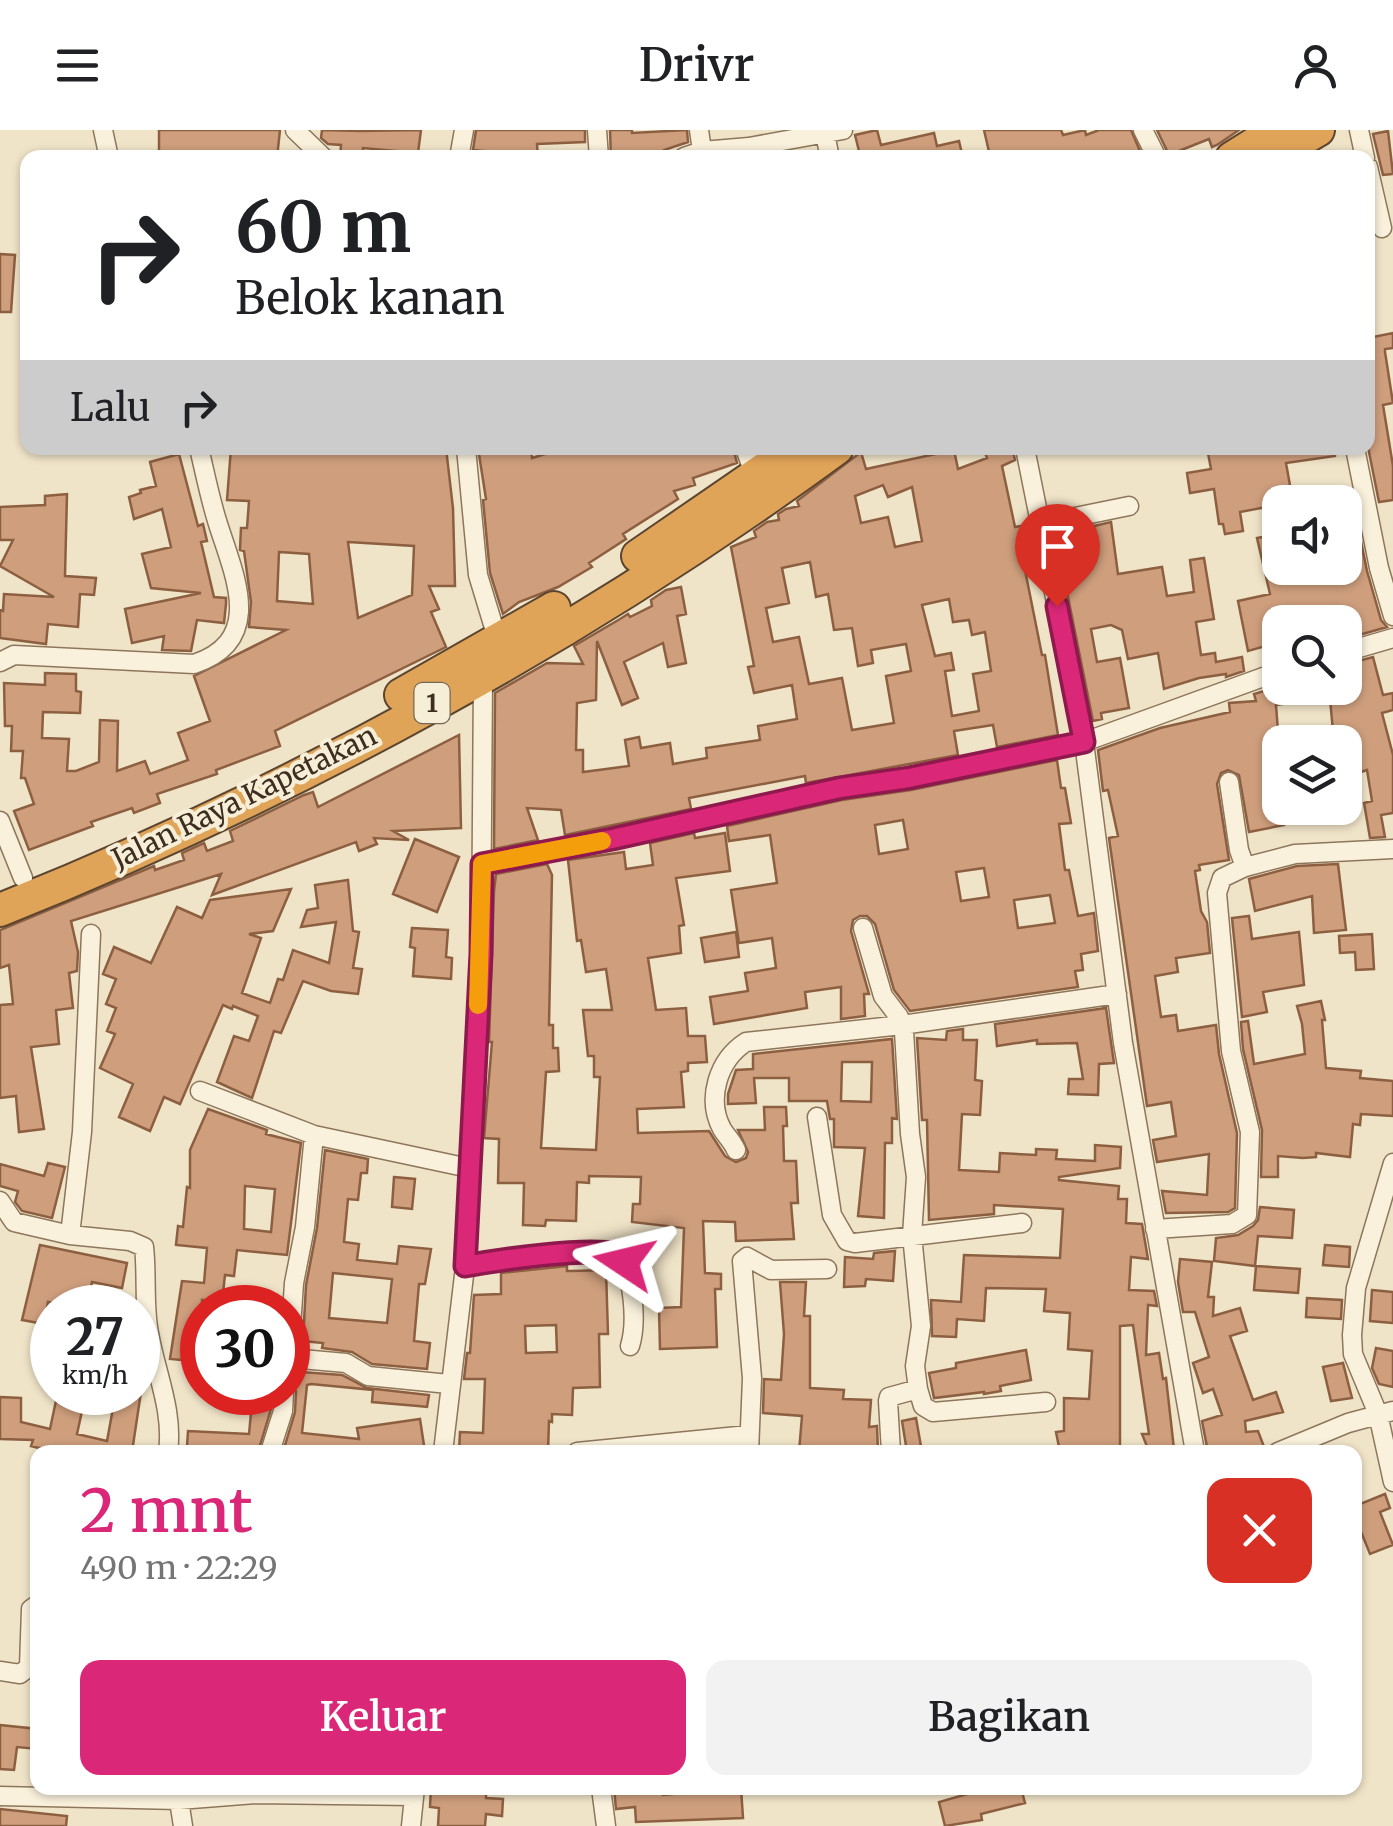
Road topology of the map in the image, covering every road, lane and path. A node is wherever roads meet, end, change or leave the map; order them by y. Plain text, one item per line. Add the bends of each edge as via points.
1 (294, 130) edge
2 (1318, 130) edge
3 (834, 132) edge
4 (748, 139) edge
5 (1277, 149) edge
6 (314, 150) edge
7 (709, 150) edge
8 (1375, 198) edge
9 (1382, 228) dead end
10 (201, 455) edge
11 (467, 455) edge
12 (785, 455) edge
13 (816, 455) edge
14 (1026, 455) edge
15 (1356, 455) edge
16 (755, 475) edge
17 (1129, 506) dead end
18 (1041, 524) junction
19 (1393, 616) edge
20 (1393, 638) edge
21 (498, 641) junction
22 (1362, 647) edge
23 (0, 662) edge
24 (483, 676) junction
25 (1262, 678) edge
26 (1084, 742) junction
27 (1229, 782) dead end
28 (0, 821) edge
29 (1393, 850) edge
30 (482, 864) junction
31 (1245, 867) junction
32 (12, 882) edge
33 (0, 910) edge
34 (862, 928) dead end
35 (91, 934) dead end
36 (1117, 994) junction
37 (902, 1024) junction
38 (200, 1091) dead end
39 (817, 1117) dead end
40 (314, 1135) junction
41 (736, 1150) dead end
42 (1393, 1163) edge
43 (470, 1168) junction
44 (0, 1202) edge
45 (1022, 1222) dead end
46 (1156, 1229) junction
47 (70, 1235) junction
48 (912, 1235) junction
49 (465, 1266) junction
50 (827, 1269) dead end
51 (294, 1285) edge
52 (630, 1346) dead end
53 (310, 1364) edge
54 (449, 1384) junction
55 (918, 1390) junction
56 (1046, 1402) dead end
57 (1386, 1412) edge
58 (281, 1415) edge
59 (749, 1444) edge
60 (168, 1445) edge
61 (272, 1445) edge
62 (444, 1445) edge
63 (891, 1445) edge
64 (1194, 1445) edge
65 (1308, 1445) edge
66 (1393, 1482) edge
67 (30, 1666) edge
68 (0, 1671) edge
69 (89, 1795) edge
70 (178, 1795) edge
71 (414, 1795) edge
72 (602, 1795) edge
73 (0, 1796) edge
74 (183, 1826) edge
75 (411, 1826) edge
76 (606, 1826) edge

1 - 6 street
2 - 5 highway
3 - 4 street
4 - 7 street
8 - 9 street
10 - 23 street via 239,592 238,622 226,644 194,664 14,655
11 - 21 street via 478,575
12 - 16 highway, Jalan Raya Kapetakan / 1
13 - 16 highway, Jalan Raya Kapetakan / 1
14 - 18 street
15 - 19 street
16 - 21 highway, Jalan Raya Kapetakan / 1 via 611,574
16 - 24 highway, Jalan Raya Kapetakan / 1
17 - 18 street
18 - 26 street
20 - 22 street
21 - 32 highway, Jalan Raya Kapetakan / 1 via 306,748
24 - 30 street
24 - 33 highway, Jalan Raya Kapetakan / 1 via 258,793
25 - 26 street
26 - 30 street
26 - 36 street
27 - 31 street
28 - 32 street
29 - 31 street via 1295,854
30 - 43 street
31 - 46 street via 1222,878 1216,892 1230,1051 1250,1132 1249,1208 1232,1224
34 - 37 street via 883,996
35 - 47 street
36 - 37 street
36 - 46 street
37 - 41 street via 746,1042 736,1049 714,1094 722,1130
37 - 48 street via 916,1177
38 - 40 street
39 - 48 street via 832,1215 847,1241
40 - 43 street
40 - 51 street
42 - 57 street via 1356,1288 1352,1334 1354,1354
43 - 49 street
44 - 47 street via 14,1222
45 - 48 street
46 - 64 street
47 - 60 street via 144,1247 148,1331
48 - 55 street via 921,1326
49 - 52 street via 617,1254 636,1320
49 - 54 street
50 - 59 street via 771,1270 742,1261 752,1378
53 - 54 street via 346,1362 368,1376
54 - 62 street
55 - 56 street via 922,1406 933,1412
55 - 63 street via 888,1401
57 - 65 street
57 - 66 street
58 - 61 street
67 - 68 street via 20,1674
69 - 73 street
70 - 74 street
71 - 75 street
72 - 76 street

